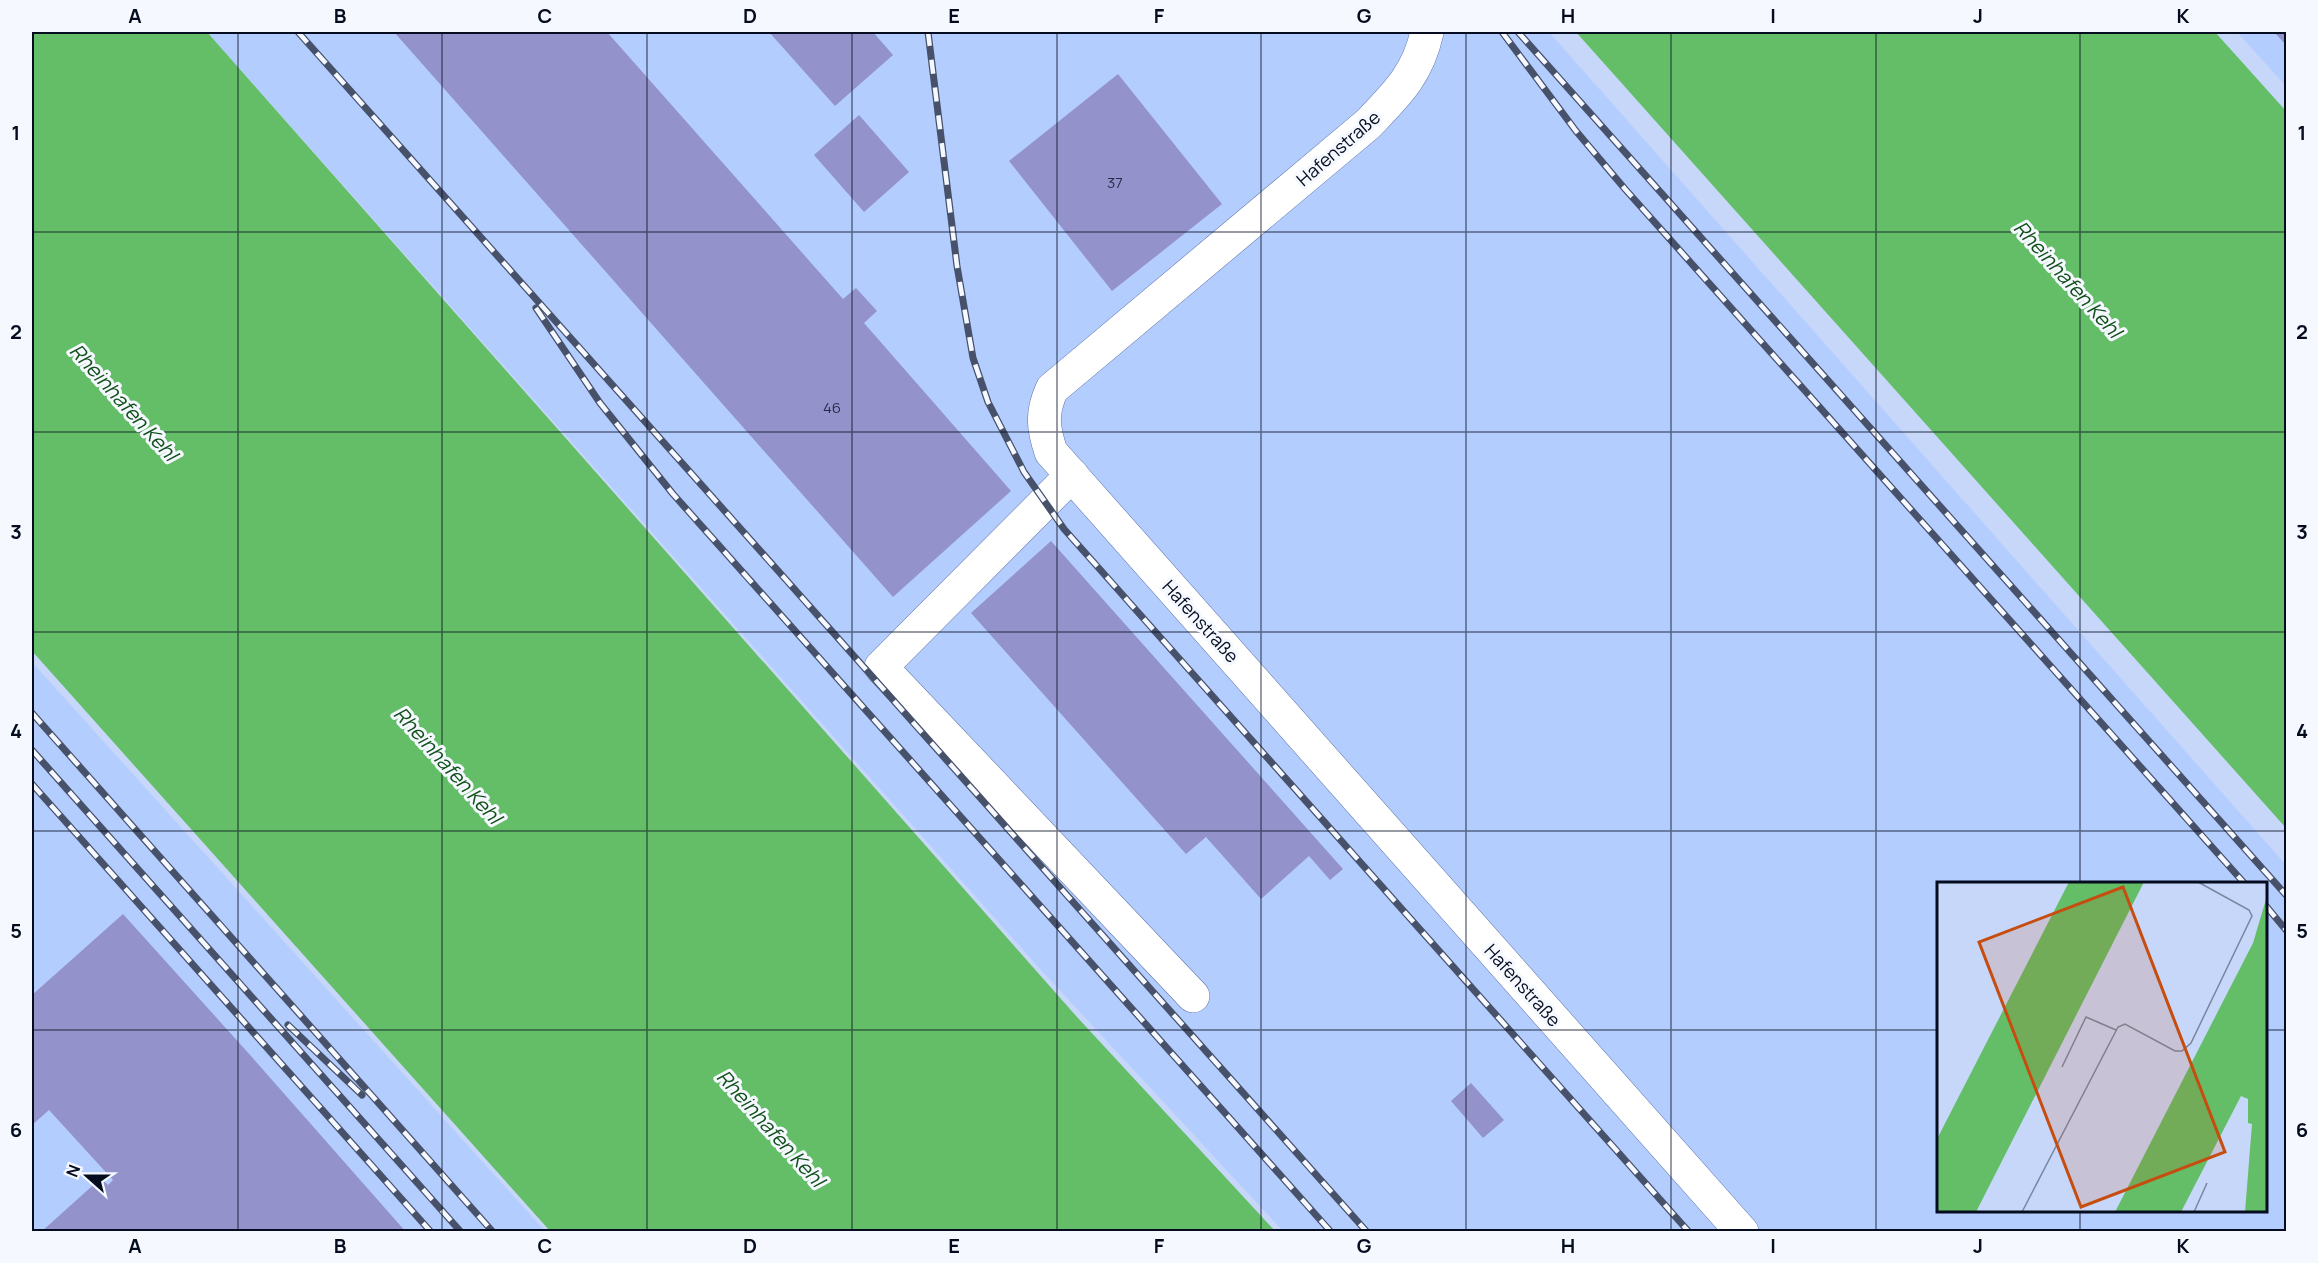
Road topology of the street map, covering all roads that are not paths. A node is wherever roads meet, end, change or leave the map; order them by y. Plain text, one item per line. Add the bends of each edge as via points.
1 (1426, 32) edge
2 (1072, 475) junction
3 (1193, 996) dead end
4 (1742, 1232) edge

1 - 2 street, Hafenstraße via 1419,59 1405,86 1368,124 1052,389 1044,407 1043,427 1051,452
2 - 3 street via 881,667
2 - 4 street, Hafenstraße

